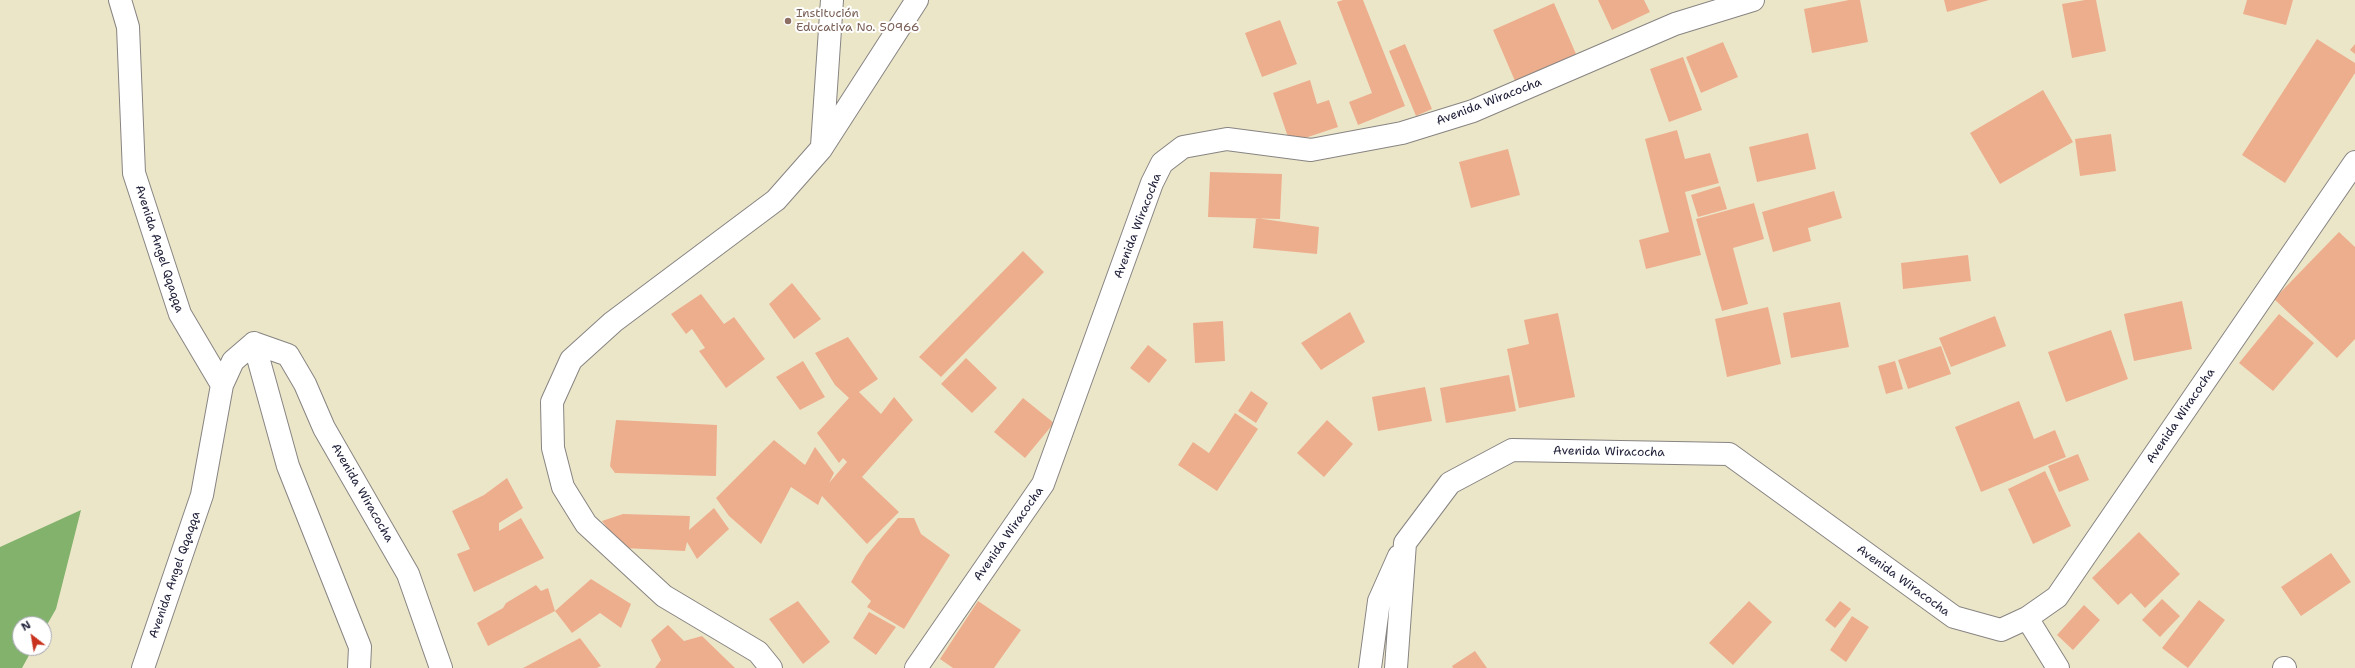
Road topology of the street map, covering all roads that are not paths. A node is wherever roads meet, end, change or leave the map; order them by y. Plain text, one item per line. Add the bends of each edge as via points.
1 (120, 0) edge
2 (832, 0) edge
3 (917, 0) edge
4 (1753, 0) edge
5 (822, 149) junction
6 (2355, 162) edge
7 (254, 343) junction
8 (222, 385) junction
9 (1405, 543) junction
10 (2027, 618) junction
11 (143, 668) edge
12 (359, 668) edge
13 (441, 668) edge
14 (771, 668) edge
15 (916, 668) edge
16 (1370, 668) edge
17 (1396, 668) edge
18 (2058, 668) edge

1 - 8 street, Avenida Angel Qqaqqa via 128,27 134,173 180,314
2 - 5 street
3 - 5 street
4 - 15 street, Avenida Wiracocha via 1676,24 1473,110 1402,133 1311,150 1227,140 1183,147 1162,163 1152,183 1044,484
5 - 14 street via 776,200 613,322 571,360 552,402 553,448 563,487 586,524 664,596 758,652
6 - 10 street, Avenida Wiracocha via 2057,597
7 - 8 street via 233,361
7 - 12 street via 288,466 360,647
7 - 13 street, Avenida Wiracocha via 288,355 305,384 324,428 408,574
8 - 11 street, Avenida Angel Qqaqqa via 202,495
9 - 10 street, Avenida Wiracocha via 1450,483 1512,450 1729,454 1954,617 2002,630
9 - 16 street, Avenida Wiracocha via 1379,601
9 - 17 street
10 - 18 street

